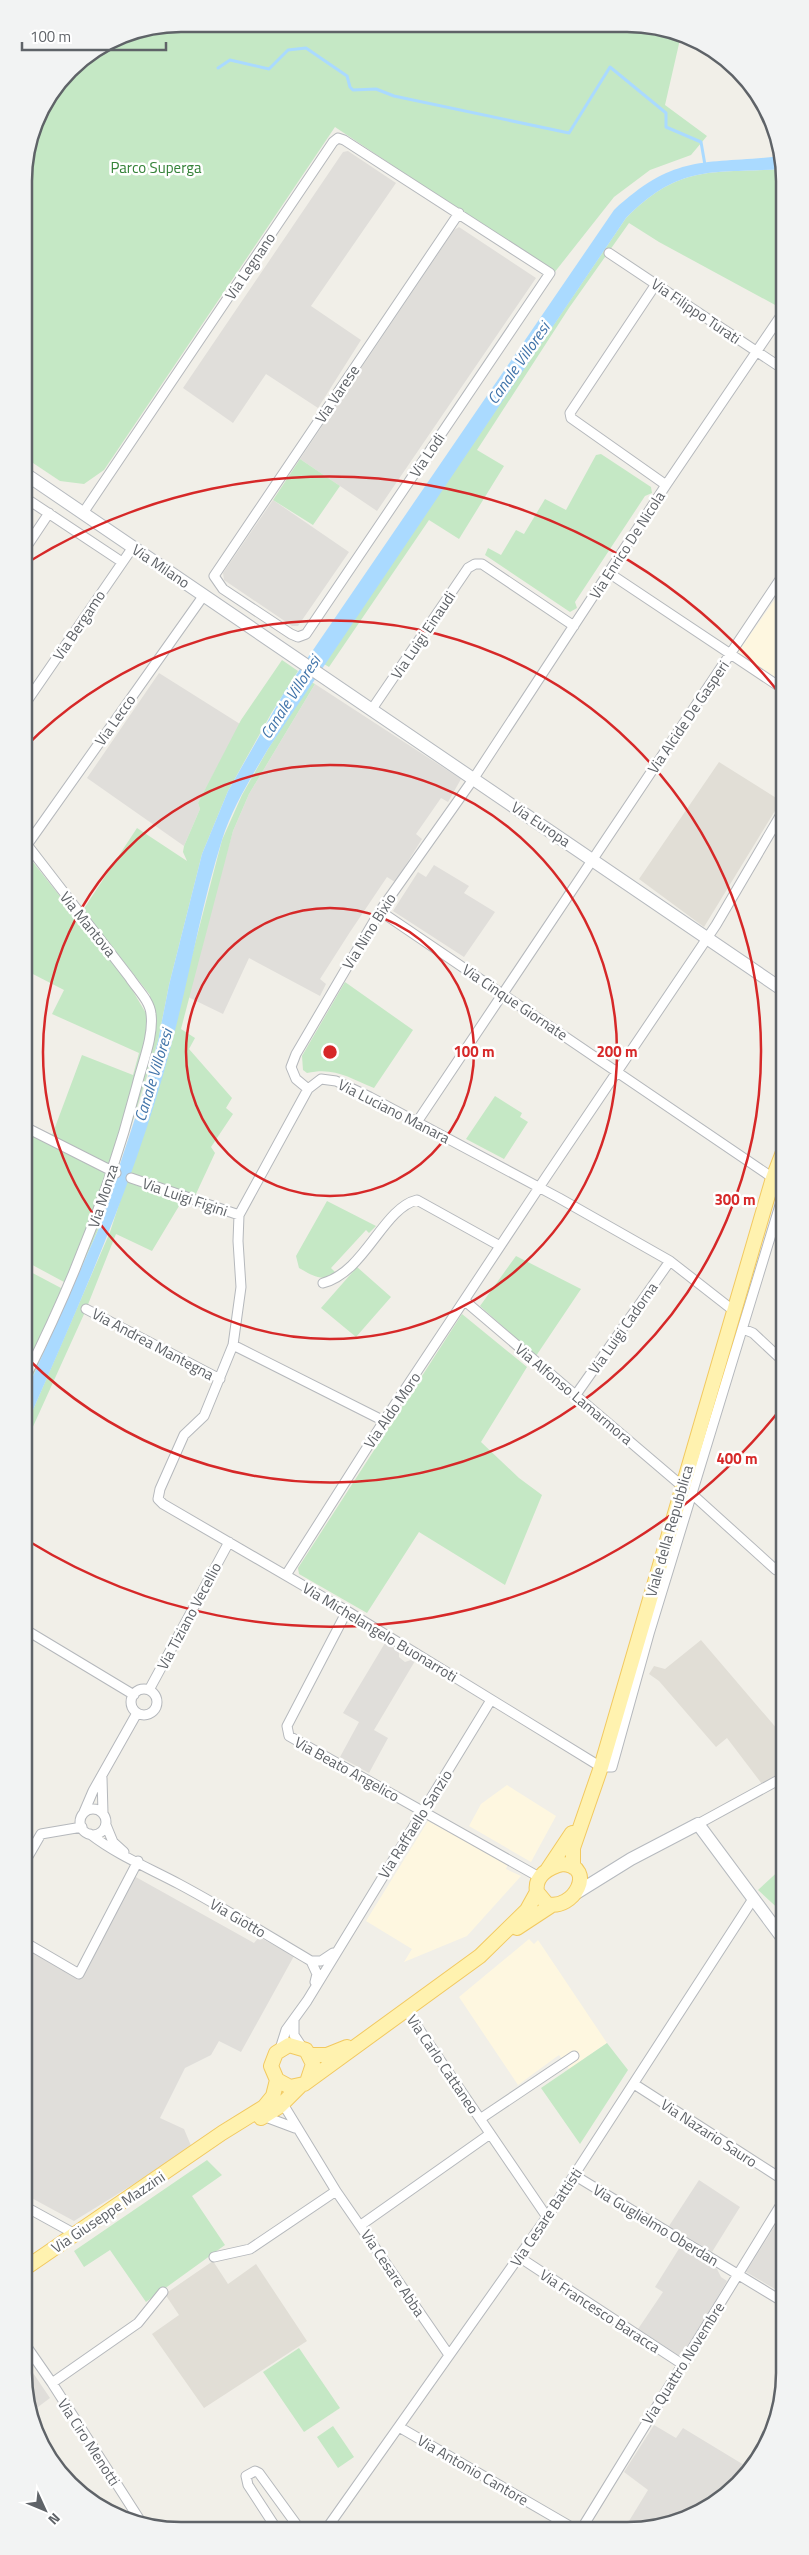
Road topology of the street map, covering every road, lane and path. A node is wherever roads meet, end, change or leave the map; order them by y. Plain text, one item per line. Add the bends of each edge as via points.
1 (459, 212) junction
2 (609, 253) dead end
3 (656, 284) junction
4 (776, 324) edge
5 (758, 353) junction
6 (776, 365) edge
7 (33, 479) edge
8 (666, 485) junction
9 (33, 502) edge
10 (48, 513) junction
11 (83, 513) junction
12 (33, 536) edge
13 (133, 547) junction
14 (122, 562) junction
15 (609, 573) junction
16 (214, 576) joint
17 (776, 585) edge
18 (204, 595) junction
19 (574, 626) junction
20 (730, 653) junction
21 (299, 660) joint
22 (776, 683) edge
23 (33, 693) edge
24 (372, 709) junction
25 (474, 778) junction
26 (776, 823) edge
27 (33, 835) edge
28 (33, 853) edge
29 (593, 859) junction
30 (380, 911) junction
31 (707, 938) junction
32 (776, 985) edge
33 (504, 994) junction
34 (149, 1007) joint
35 (616, 1070) junction
36 (308, 1089) junction
37 (417, 1122) junction
38 (33, 1131) edge
39 (776, 1171) edge
40 (114, 1172) junction
41 (130, 1178) dead end
42 (773, 1178) junction
43 (539, 1187) junction
44 (239, 1215) junction
45 (776, 1219) edge
46 (500, 1246) junction
47 (670, 1261) junction
48 (323, 1283) dead end
49 (465, 1301) junction
50 (86, 1309) dead end
51 (734, 1311) junction
52 (743, 1329) junction
53 (233, 1344) junction
54 (776, 1355) edge
55 (32, 1363) edge
56 (220, 1379) junction
57 (575, 1396) junction
58 (384, 1421) junction
59 (687, 1490) junction
60 (229, 1542) junction
61 (776, 1570) edge
62 (286, 1575) junction
63 (347, 1612) junction
64 (32, 1634) edge
65 (149, 1690) junction
66 (134, 1695) junction
67 (491, 1700) junction
68 (137, 1713) junction
69 (601, 1767) junction
70 (102, 1776) junction
71 (776, 1781) edge
72 (422, 1811) junction
73 (84, 1812) junction
74 (584, 1812) junction
75 (103, 1813) junction
76 (106, 1824) junction
77 (698, 1824) junction
78 (82, 1827) junction
79 (90, 1834) junction
80 (32, 1849) edge
81 (134, 1859) junction
82 (628, 1861) junction
83 (575, 1869) junction
84 (543, 1874) junction
85 (536, 1892) junction
86 (573, 1895) junction
87 (754, 1899) junction
88 (552, 1905) junction
89 (776, 1929) edge
90 (499, 1939) junction
91 (32, 1946) edge
92 (338, 1948) junction
93 (311, 1961) junction
94 (313, 1990) junction
95 (406, 2010) junction
96 (295, 2017) junction
97 (368, 2037) junction
98 (280, 2049) junction
99 (306, 2051) junction
100 (574, 2056) dead end
101 (277, 2080) junction
102 (305, 2082) junction
103 (634, 2084) junction
104 (283, 2104) junction
105 (264, 2116) junction
106 (480, 2118) junction
107 (296, 2128) junction
108 (490, 2134) junction
109 (190, 2156) junction
110 (574, 2175) junction
111 (776, 2175) edge
112 (336, 2191) junction
113 (32, 2210) edge
114 (776, 2213) edge
115 (547, 2217) junction
116 (361, 2225) junction
117 (75, 2234) junction
118 (214, 2256) dead end
119 (519, 2257) junction
120 (32, 2264) edge
121 (738, 2276) junction
122 (163, 2292) dead end
123 (776, 2298) edge
124 (32, 2355) edge
125 (450, 2356) junction
126 (682, 2364) junction
127 (52, 2383) junction
128 (399, 2427) junction
129 (137, 2516) edge
130 (272, 2522) edge
131 (295, 2522) edge
132 (331, 2522) edge
133 (563, 2522) edge
134 (586, 2522) edge

1 - 11 street, Via Legnano via 338,138
1 - 16 street, Via Varese
1 - 16 street, Via Lodi via 550,273 306,634 298,637 291,634 223,589
2 - 3 street, Via Filippo Turati
3 - 5 street, Via Filippo Turati
3 - 8 street via 570,413 571,418
4 - 5 street, Via Enrico De Nicola
5 - 6 street, Via Filippo Turati
5 - 8 street, Via Enrico De Nicola
7 - 11 street, Via Milano
8 - 15 street, Via Enrico De Nicola
9 - 10 street, Via Milano
10 - 12 street
10 - 14 street, Via Milano
11 - 13 street, Via Milano
13 - 14 street, Via Bergamo
13 - 18 street, Via Milano
14 - 23 street, Via Bergamo
15 - 19 street, Via Enrico De Nicola
15 - 20 street
17 - 20 street, Via Alcide De Gasperi
18 - 21 street, Via Milano
18 - 27 street, Via Lecco
19 - 24 street, Via Luigi Einaudi via 482,564 475,564 468,568
19 - 25 street, Via Enrico De Nicola
20 - 22 street
20 - 29 street, Via Alcide De Gasperi
21 - 24 street, Via Europa
24 - 25 street, Via Europa
25 - 29 street, Via Europa
25 - 30 street, Via Nino Bixio
26 - 31 street, Via Aldo Moro
28 - 34 street, Via Mantova via 110,951
29 - 31 street, Via Europa
29 - 33 street, Via Alcide De Gasperi
30 - 33 street, Via Cinque Giornate
30 - 36 street, Via Nino Bixio via 296,1054 291,1067 296,1079
31 - 32 street, Via Europa
31 - 35 street, Via Aldo Moro
33 - 35 street, Via Cinque Giornate
33 - 37 street, Via Alcide De Gasperi
34 - 40 street, Via Monza via 151,1024
35 - 42 street, Via Cinque Giornate
35 - 43 street, Via Aldo Moro
36 - 37 street, Via Luciano Manara via 314,1082 329,1078
36 - 44 street
37 - 43 street, Via Luciano Manara
38 - 40 street
39 - 42 main road, Viale della Repubblica
40 - 55 street, Via Monza via 86,1246
41 - 44 street, Via Luigi Figini
42 - 51 main road, Viale della Repubblica
43 - 46 street, Via Aldo Moro
43 - 47 street, Via Luciano Manara
44 - 53 street via 242,1287
45 - 52 street, Viale della Repubblica
46 - 48 street via 417,1200 402,1206 342,1275
46 - 49 street, Via Aldo Moro
47 - 51 street, Via Luciano Manara
47 - 57 street, Via Luigi Cadorna
49 - 57 street, Via Alfonso Lamarmora
49 - 58 street, Via Aldo Moro
50 - 56 street, Via Andrea Mantegna
51 - 59 main road, Viale della Repubblica
52 - 54 street via 753,1333
52 - 59 street, Viale della Repubblica
53 - 56 street
53 - 58 street
56 - 60 street, Via Michelangelo Buonarroti via 204,1416 184,1435 158,1499
57 - 59 street, Via Alfonso Lamarmora
58 - 62 street, Via Aldo Moro
59 - 61 street, Via Alfonso Lamarmora
59 - 69 main road, Viale della Repubblica
60 - 62 street, Via Michelangelo Buonarroti
60 - 65 street, Via Tiziano Vecellio
62 - 63 street, Via Michelangelo Buonarroti
63 - 67 street, Via Michelangelo Buonarroti
63 - 72 street, Via Beato Angelico via 287,1726 287,1733
64 - 66 street
65 - 66 street via 140,1690
65 - 68 street via 156,1698 156,1708 147,1715
66 - 68 street via 132,1707
67 - 69 street, Via Michelangelo Buonarroti
67 - 72 street, Via Raffaello Sanzio
68 - 70 street
69 - 74 main road, Viale della Repubblica
70 - 73 street
70 - 75 street
71 - 77 street
72 - 84 street, Via Beato Angelico
72 - 92 street, Via Raffaello Sanzio
73 - 75 street via 92,1809
73 - 78 street via 80,1819
74 - 83 main road, Viale della Repubblica via 573,1848
74 - 84 main road, Viale della Repubblica
75 - 76 street
76 - 79 street via 98,1834
76 - 81 street, Via Giotto via 113,1842
77 - 82 street
77 - 87 street
78 - 79 street
78 - 80 street via 41,1834
79 - 81 street, Via Giotto via 120,1854
81 - 91 street via 79,1974
81 - 93 street, Via Giotto
82 - 83 street via 595,1874
82 - 86 street
83 - 84 main road via 560,1864
83 - 86 main road via 580,1882
84 - 85 main road
85 - 88 main road via 543,1902
85 - 90 main road, Via Giuseppe Mazzini via 527,1910
86 - 88 main road
87 - 89 street
87 - 103 street, Via Cesare Battisti
88 - 90 main road, Via Giuseppe Mazzini
90 - 95 main road, Via Giuseppe Mazzini
92 - 93 street, Via Raffaello Sanzio via 326,1959
92 - 94 street, Via Raffaello Sanzio
93 - 94 street via 317,1974
94 - 96 street, Via Raffaello Sanzio
95 - 97 main road, Via Giuseppe Mazzini
95 - 106 street, Via Carlo Cattaneo
96 - 98 street, Via Raffaello Sanzio via 286,2030
96 - 99 street via 293,2032
97 - 99 main road, Via Giuseppe Mazzini via 334,2053
97 - 102 main road, Via Giuseppe Mazzini
98 - 99 main road via 291,2045
98 - 101 main road via 272,2064
99 - 102 main road via 313,2066
100 - 106 street, Via Carlo Cattaneo
101 - 102 main road via 287,2086
101 - 109 main road, Via Giuseppe Mazzini via 273,2096 264,2107
102 - 104 main road, Via Giuseppe Mazzini
103 - 110 street, Via Cesare Battisti
103 - 111 street, Via Nazario Sauro
104 - 105 main road, Via Giuseppe Mazzini
104 - 107 street, Via Cesare Abba
105 - 107 street
105 - 109 main road, Via Giuseppe Mazzini
106 - 108 street, Via Carlo Cattaneo
107 - 112 street, Via Cesare Abba
108 - 115 street, Via Carlo Cattaneo
108 - 116 street
109 - 117 main road, Via Giuseppe Mazzini
110 - 115 street, Via Cesare Battisti
110 - 121 street, Via Guglielmo Oberdan
112 - 116 street, Via Cesare Abba
112 - 118 street via 250,2249
113 - 117 street
114 - 121 street, Via Quattro Novembre
115 - 119 street, Via Cesare Battisti
116 - 125 street, Via Cesare Abba
117 - 120 main road, Via Giuseppe Mazzini
119 - 125 street, Via Cesare Battisti
119 - 126 street, Via Francesco Baracca
121 - 123 street, Via Guglielmo Oberdan
121 - 126 street, Via Quattro Novembre
122 - 127 street, Via Ciro Menotti via 138,2323
124 - 127 street, Via Ciro Menotti
125 - 128 street, Via Cesare Battisti
126 - 134 street, Via Quattro Novembre
127 - 129 street, Via Ciro Menotti
128 - 132 street, Via Cesare Battisti
128 - 133 street, Via Antonio Cantore
130 - 131 street via 248,2485 246,2476 255,2471

